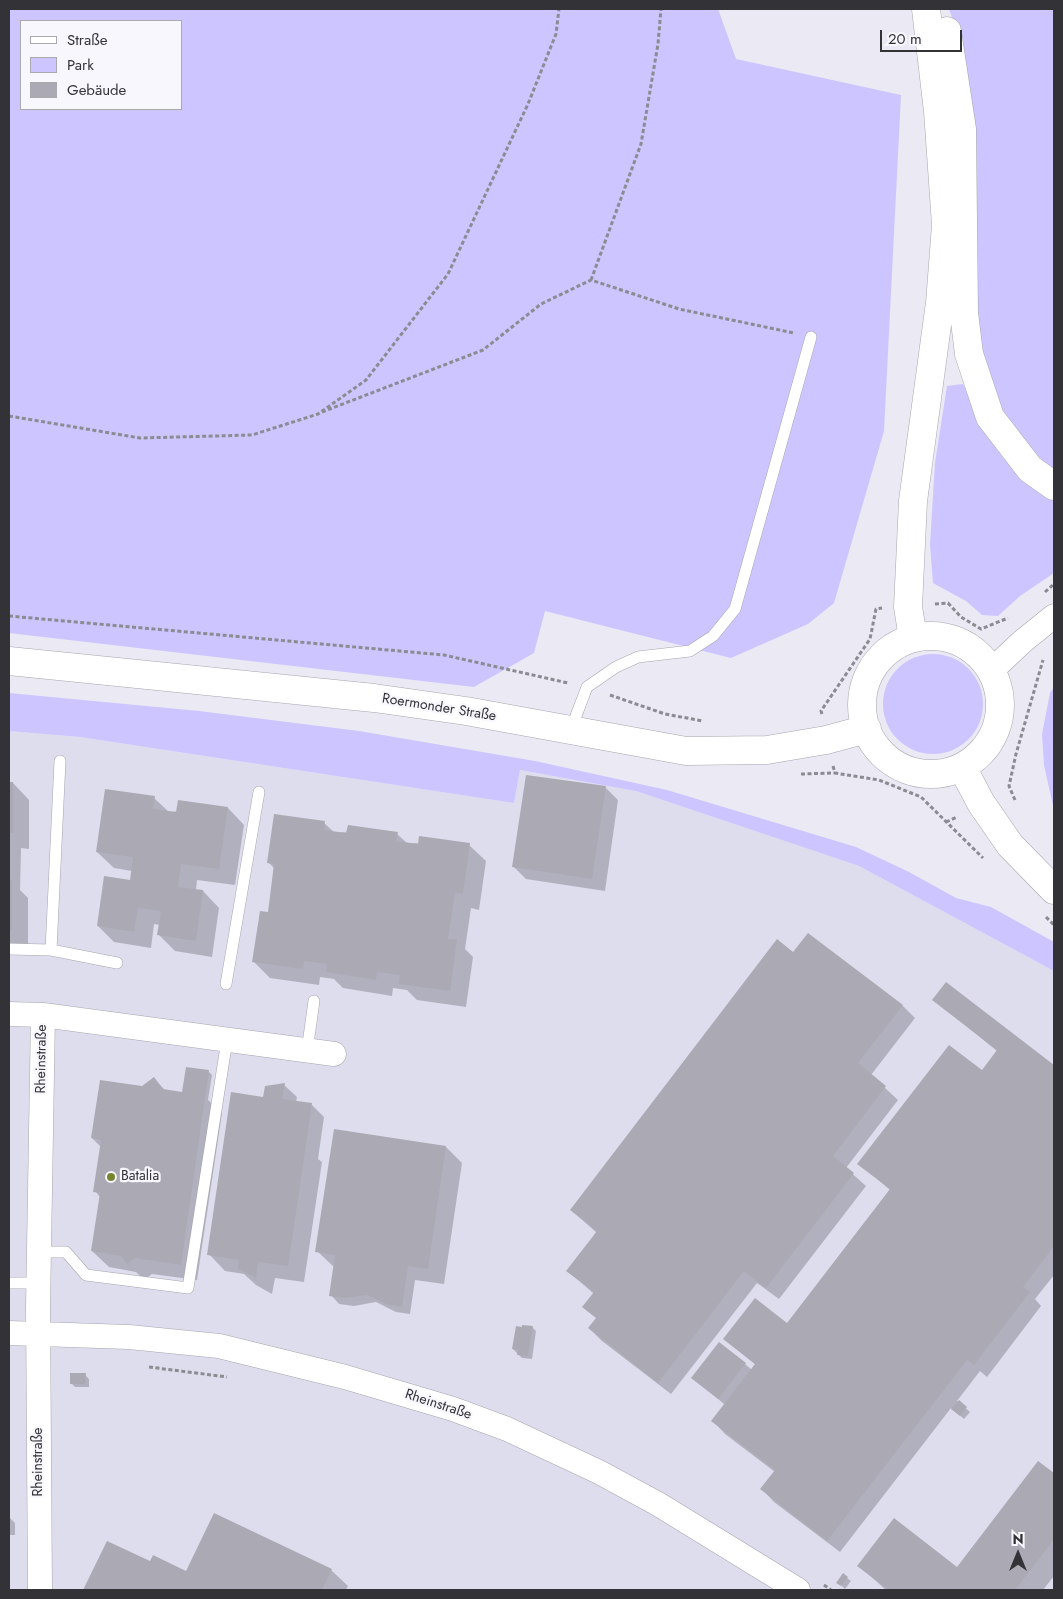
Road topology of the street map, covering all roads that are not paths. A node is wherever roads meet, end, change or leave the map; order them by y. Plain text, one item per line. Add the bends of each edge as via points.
1 (926, 9) edge
2 (935, 9) edge
3 (811, 337) road end
4 (1054, 486) edge
5 (1054, 616) edge
6 (913, 638) junction
7 (9, 661) edge
8 (992, 670) junction
9 (571, 730) junction
10 (867, 730) junction
11 (60, 761) dead end
12 (962, 767) junction
13 (259, 792) dead end
14 (1047, 901) edge
15 (9, 949) edge
16 (51, 950) junction
17 (117, 963) dead end
18 (226, 984) dead end
19 (314, 1001) dead end
20 (9, 1014) edge
21 (42, 1015) junction
22 (227, 1040) junction
23 (307, 1051) junction
24 (334, 1054) dead end
25 (39, 1252) junction
26 (9, 1283) edge
27 (39, 1283) junction
28 (9, 1333) edge
29 (39, 1333) junction
30 (40, 1590) edge
31 (798, 1590) edge

1 - 6 main road via 938,110 946,225 940,303 913,501 908,606
2 - 4 main road via 947,30 962,129 964,313 969,354 990,417 1030,468
3 - 9 lane via 735,609 713,636 690,651 638,657 586,687
5 - 8 street
6 - 8 main road via 936,636 958,641 977,652
6 - 10 main road via 892,648 875,664 865,684 862,707
7 - 9 main road, Roermonder Straße via 374,698
8 - 12 main road via 1000,691 994,735 980,754
9 - 10 main road, Roermonder Straße via 686,751 767,750
10 - 12 main road via 878,749 896,764 917,772 940,773
11 - 16 lane
12 - 14 main road via 981,803
13 - 18 lane
15 - 16 lane
16 - 17 lane
19 - 23 lane
20 - 21 street, Rheinstraße
21 - 22 street, Rheinstraße
21 - 25 street, Rheinstraße
22 - 23 street, Rheinstraße
22 - 25 lane via 188,1288 86,1275 66,1252
23 - 24 street, Rheinstraße
25 - 27 street, Rheinstraße
26 - 27 lane
27 - 29 street, Rheinstraße
28 - 29 street, Rheinstraße
29 - 30 street, Rheinstraße
29 - 31 street, Rheinstraße via 219,1346 453,1408 599,1472 658,1504

